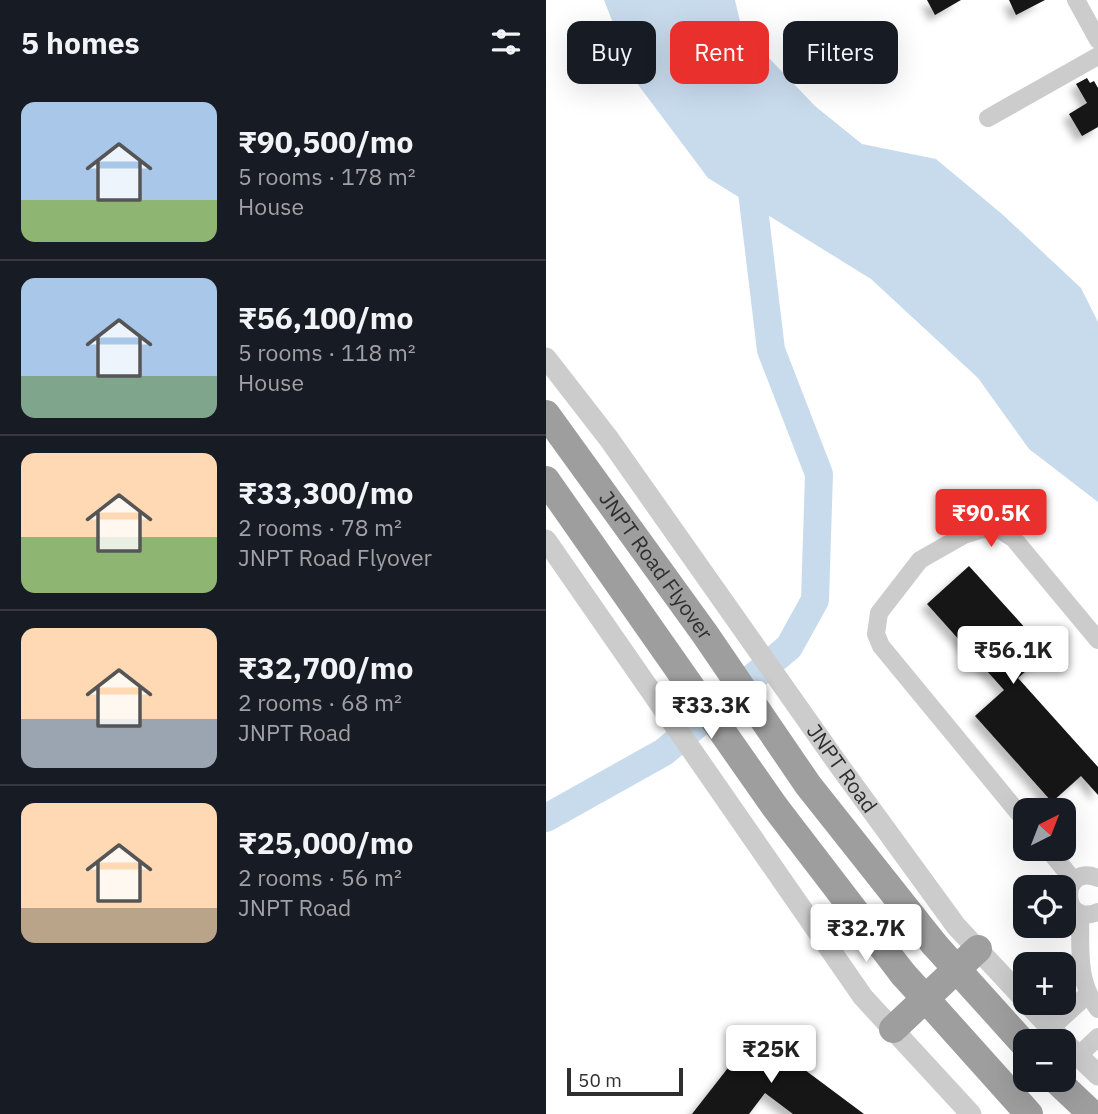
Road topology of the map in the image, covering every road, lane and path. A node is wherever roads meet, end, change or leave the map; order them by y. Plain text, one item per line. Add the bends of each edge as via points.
1 (1076, 0) edge
2 (1098, 40) edge
3 (1098, 56) edge
4 (988, 118) dead end
5 (546, 358) edge
6 (546, 414) edge
7 (546, 480) edge
8 (546, 540) edge
9 (1098, 640) edge
10 (1013, 806) edge
11 (1058, 861) edge
12 (1069, 875) edge
13 (1098, 878) edge
14 (1076, 880) edge
15 (1089, 913) edge
16 (978, 950) junction
17 (1013, 988) edge
18 (1092, 1002) edge
19 (1038, 1015) edge
20 (893, 1029) junction
21 (1052, 1029) edge
22 (1073, 1029) edge
23 (1013, 1031) edge
24 (1098, 1037) edge
25 (1076, 1040) edge
26 (1076, 1054) edge
27 (1098, 1075) edge
28 (1069, 1092) edge
29 (971, 1114) edge
30 (1029, 1114) edge
31 (1092, 1114) edge

1 - 2 street
3 - 4 street
5 - 16 street, JNPT Road via 609,439 956,926
6 - 23 highway, JNPT Road Flyover, bridge via 808,785 934,944
7 - 30 highway, JNPT Road Flyover, bridge via 753,776 903,974
8 - 20 street via 863,997
9 - 10 street via 1014,539 1000,530 964,535 920,561 879,613 876,634 881,646
11 - 12 street
13 - 14 street via 1086,875
15 - 18 street via 1081,966
16 - 17 street, JNPT Road
16 - 20 highway
18 - 22 street
19 - 21 street, JNPT Road
20 - 29 street
24 - 25 street
26 - 27 street, JNPT Road
28 - 31 highway

